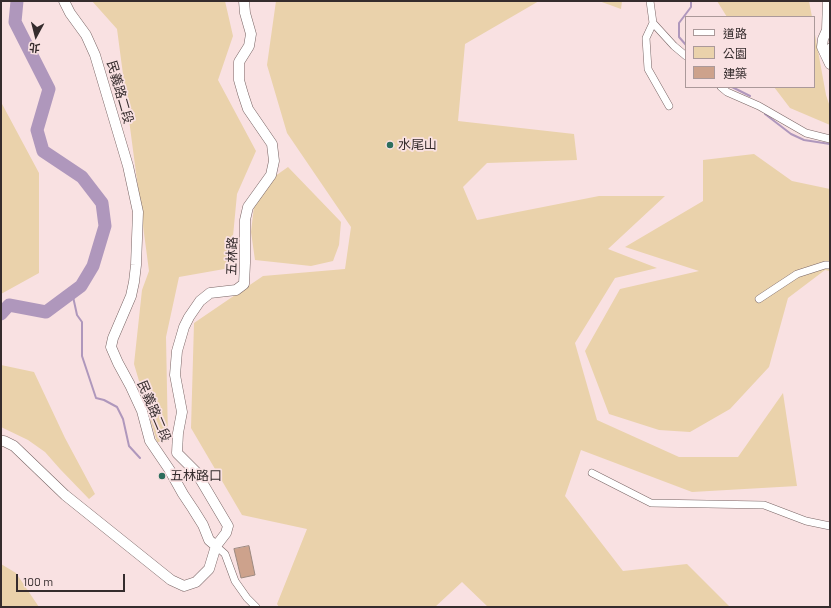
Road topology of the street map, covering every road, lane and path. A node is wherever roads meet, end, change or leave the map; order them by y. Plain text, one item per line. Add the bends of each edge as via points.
1 (64, 1) edge
2 (244, 1) edge
3 (650, 1) edge
4 (828, 1) edge
5 (653, 23) junction
6 (685, 55) edge
7 (828, 55) edge
8 (722, 88) edge
9 (670, 106) dead end
10 (830, 139) edge
11 (830, 265) edge
12 (759, 299) dead end
13 (1, 441) edge
14 (592, 473) dead end
15 (830, 526) edge
16 (216, 546) junction
17 (256, 607) edge

1 - 16 main road, 民義路二段 via 86,35 95,55 128,166 138,212 134,282 111,347 142,411 150,441 203,525 209,540
2 - 16 main road, 五林路 via 251,34 249,46 239,62 239,80 248,108 272,144 272,175 248,207 245,220 244,284 236,290 210,293 200,301 184,327 177,351 175,376 182,412 177,453 196,472 228,526
3 - 5 street
4 - 7 main road via 827,30 822,48
5 - 6 street
5 - 9 street via 646,38 648,69
8 - 10 street via 806,133
11 - 12 street via 797,274
13 - 16 main road via 14,446 65,495 171,580 184,586 196,582 209,568
14 - 15 street via 651,503 764,505 806,521
16 - 17 street via 225,554 235,582

